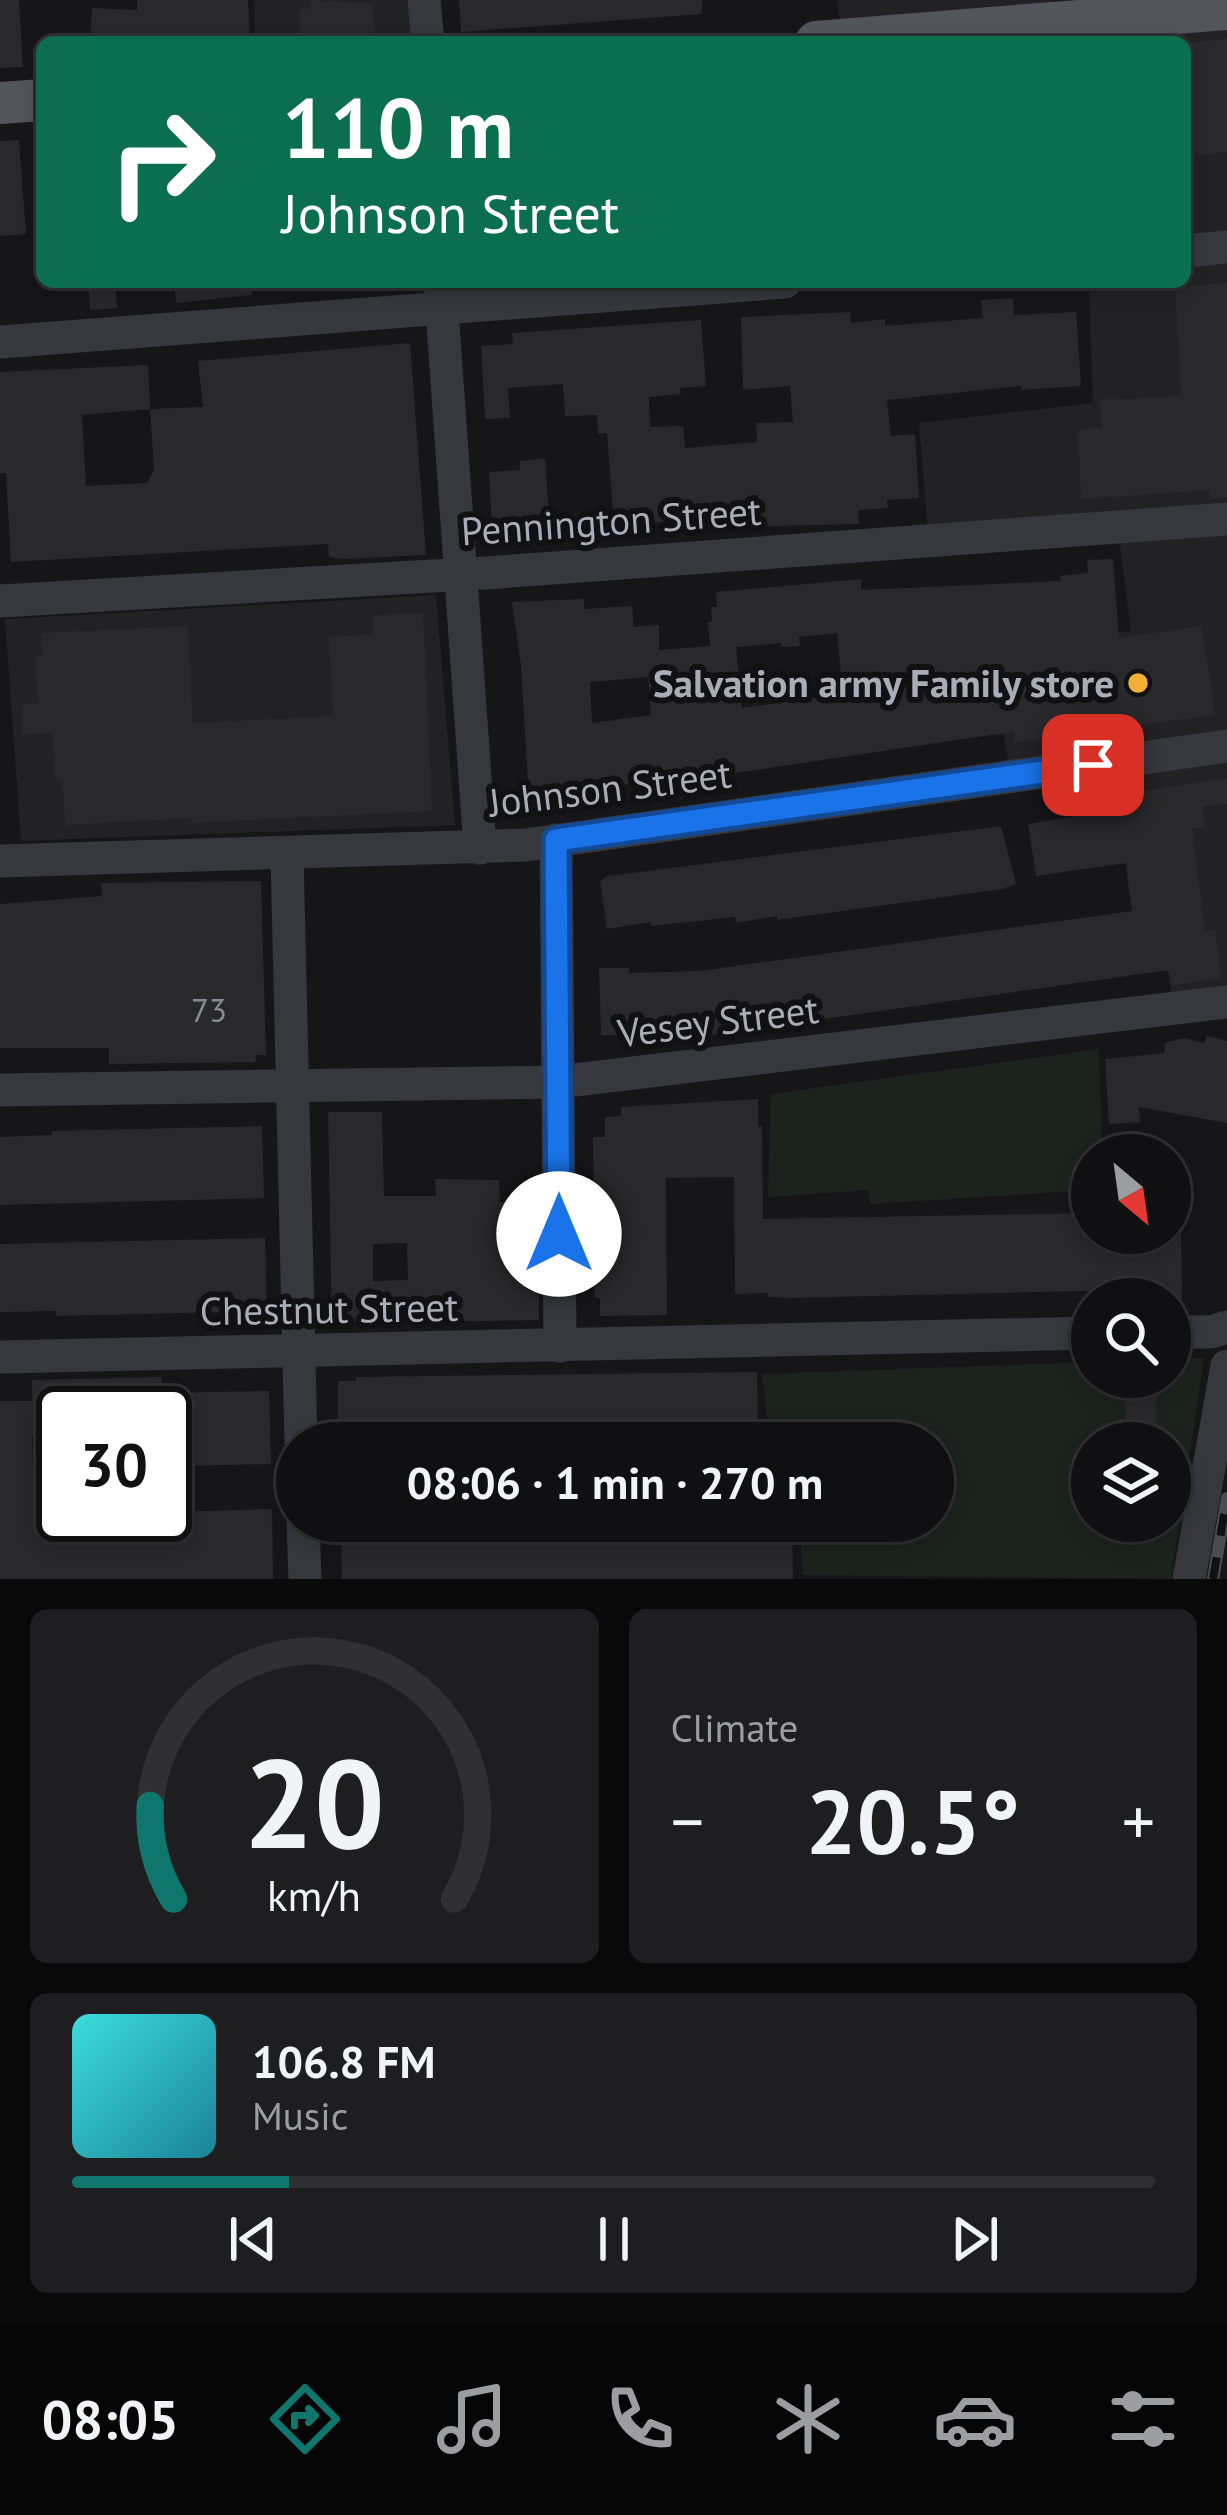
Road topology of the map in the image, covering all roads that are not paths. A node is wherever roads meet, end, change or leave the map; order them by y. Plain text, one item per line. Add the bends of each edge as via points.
1 (424, 0) edge
2 (1227, 9) edge
3 (427, 36) edge
4 (891, 36) edge
5 (36, 100) edge
6 (0, 103) edge
7 (1227, 247) edge
8 (1191, 250) edge
9 (626, 288) edge
10 (441, 295) edge
11 (0, 342) edge
12 (1227, 519) edge
13 (458, 574) junction
14 (0, 601) edge
15 (1227, 746) edge
16 (556, 840) junction
17 (480, 848) junction
18 (287, 855) junction
19 (0, 861) edge
20 (1227, 1002) edge
21 (558, 1082) junction
22 (293, 1086) junction
23 (0, 1090) edge
24 (1227, 1327) edge
25 (1191, 1332) edge
26 (1071, 1334) edge
27 (560, 1346) junction
28 (298, 1352) junction
29 (0, 1357) edge
30 (1227, 1366) edge
31 (300, 1422) edge
32 (304, 1542) edge
33 (305, 1579) edge
34 (1190, 1579) edge

1 - 3 street
2 - 4 main road
5 - 6 main road
7 - 8 street
9 - 10 street
10 - 11 street
10 - 13 street
12 - 13 street, Pennington Street
13 - 14 street, Pennington Street
13 - 17 street
15 - 16 street, Johnson Street
16 - 17 street, Johnson Street
16 - 21 street
17 - 18 street, Johnson Street
18 - 19 street, Johnson Street
18 - 22 street
20 - 21 street, Vesey Street
21 - 22 street, Vesey Street
21 - 27 street
22 - 23 street, Vesey Street
22 - 28 street
24 - 25 street
26 - 27 street, Chestnut Street
27 - 28 street, Chestnut Street
28 - 29 street, Chestnut Street
28 - 31 street
30 - 34 street
32 - 33 street

